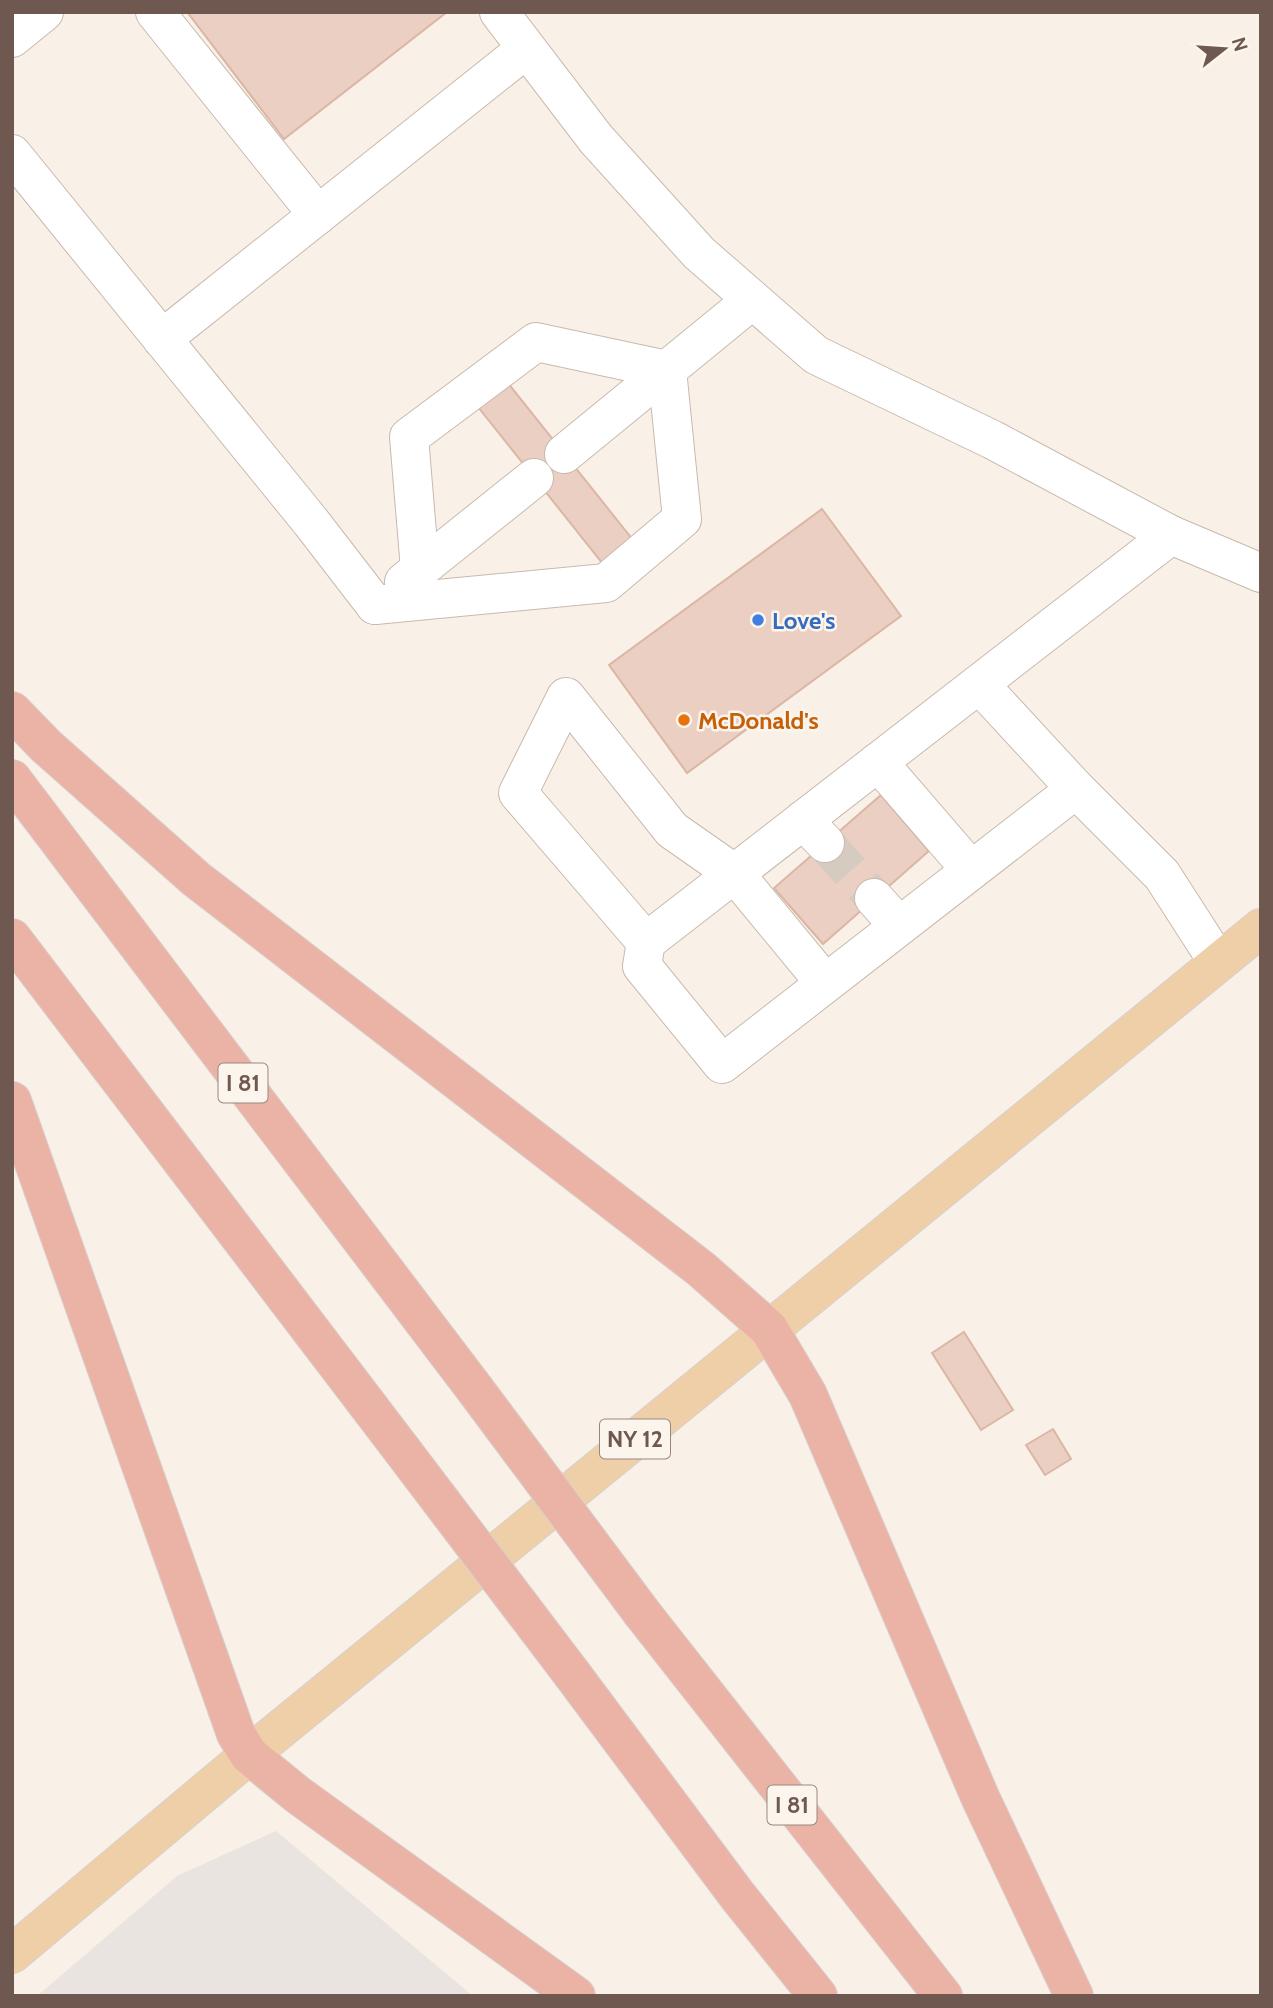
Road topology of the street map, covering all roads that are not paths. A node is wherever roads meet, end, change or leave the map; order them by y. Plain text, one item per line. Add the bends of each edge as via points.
1 (44, 12) edge
2 (155, 12) edge
3 (499, 12) edge
4 (12, 38) edge
5 (526, 49) junction
6 (12, 154) edge
7 (317, 215) junction
8 (751, 301) junction
9 (162, 339) junction
10 (667, 370) junction
11 (564, 454) dead end
12 (534, 478) dead end
13 (1171, 535) junction
14 (420, 569) junction
15 (1261, 573) edge
16 (375, 605) junction
17 (979, 684) junction
18 (12, 711) edge
19 (878, 762) junction
20 (12, 779) edge
21 (1076, 789) junction
22 (971, 870) junction
23 (735, 874) junction
24 (874, 898) tunnel mouth
25 (900, 926) junction
26 (1261, 928) edge
27 (12, 938) edge
28 (646, 942) junction
29 (1218, 962) junction
30 (825, 983) junction
31 (12, 1101) edge
32 (769, 1329) junction
33 (249, 1755) junction
34 (12, 1955) edge
35 (576, 1996) edge
36 (818, 1996) edge
37 (943, 1996) edge
38 (1074, 1996) edge

1 - 4 lane
2 - 7 lane
3 - 5 lane
5 - 7 lane
5 - 8 lane via 596,139 699,253
6 - 9 lane
7 - 9 lane
8 - 10 lane
8 - 13 lane via 816,355 993,440
9 - 16 lane
10 - 11 lane
10 - 14 lane via 536,342 409,437
10 - 16 lane via 682,519 606,583
12 - 14 lane
13 - 15 lane
13 - 17 lane
14 - 16 lane
17 - 19 lane
17 - 21 lane
18 - 32 highway via 195,878 701,1269
19 - 22 lane
19 - 23 lane via 814,832
20 - 37 highway, I 81, bridge via 642,1613
21 - 22 lane
21 - 29 lane via 1162,874
22 - 25 lane
23 - 28 lane
23 - 28 lane via 672,830 566,697 518,793
23 - 30 lane
24 - 25 lane
25 - 30 lane
26 - 29 main road, NY 12
27 - 36 highway, bridge
28 - 30 lane via 642,966 722,1064
29 - 32 main road, NY 12
31 - 33 highway via 236,1734
32 - 33 main road, NY 12
32 - 38 highway via 808,1395 980,1797
33 - 34 main road, NY 12
33 - 35 highway

